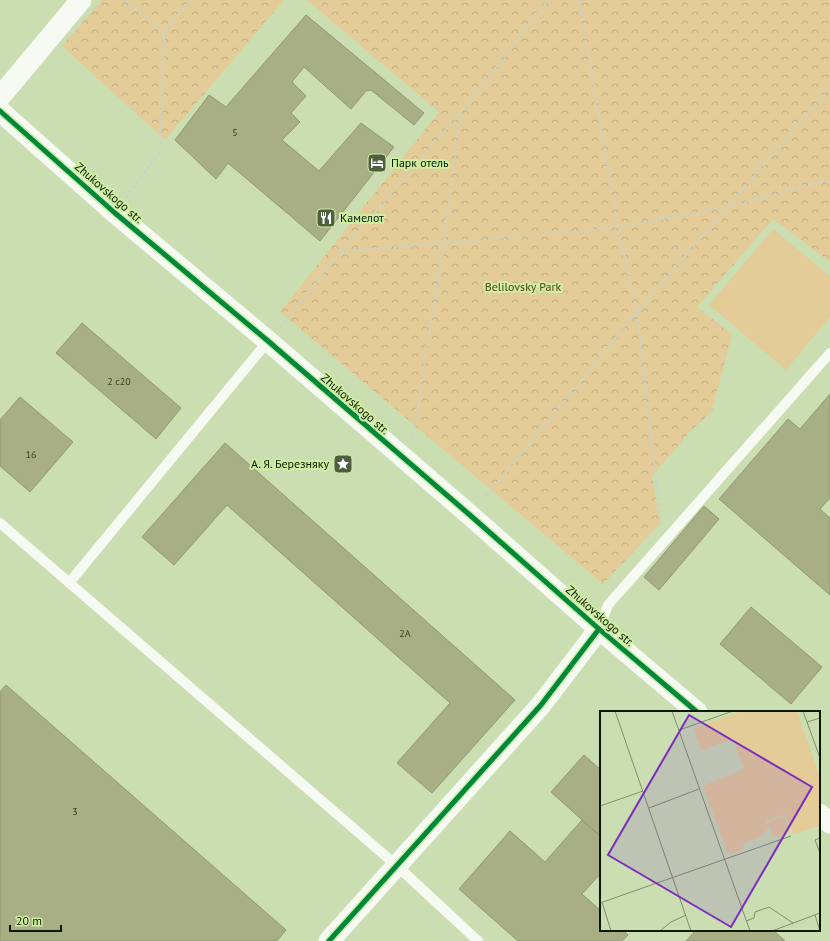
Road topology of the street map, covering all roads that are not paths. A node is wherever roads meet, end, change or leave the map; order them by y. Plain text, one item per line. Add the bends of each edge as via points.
1 (81, 0) edge
2 (0, 97) edge
3 (0, 111) edge
4 (268, 341) junction
5 (830, 353) edge
6 (0, 523) edge
7 (69, 582) junction
8 (599, 629) junction
9 (696, 711) edge
10 (820, 815) edge
11 (830, 823) edge
12 (396, 864) junction
13 (329, 941) edge
14 (478, 941) edge

1 - 2 street
3 - 4 street, Zhukovskogo str.
4 - 7 lane
4 - 8 street, Zhukovskogo str.
5 - 8 lane via 608,605
6 - 7 lane
7 - 12 lane
8 - 9 street, Zhukovskogo str.
8 - 12 street via 541,705
10 - 11 street
12 - 13 street
12 - 14 lane

